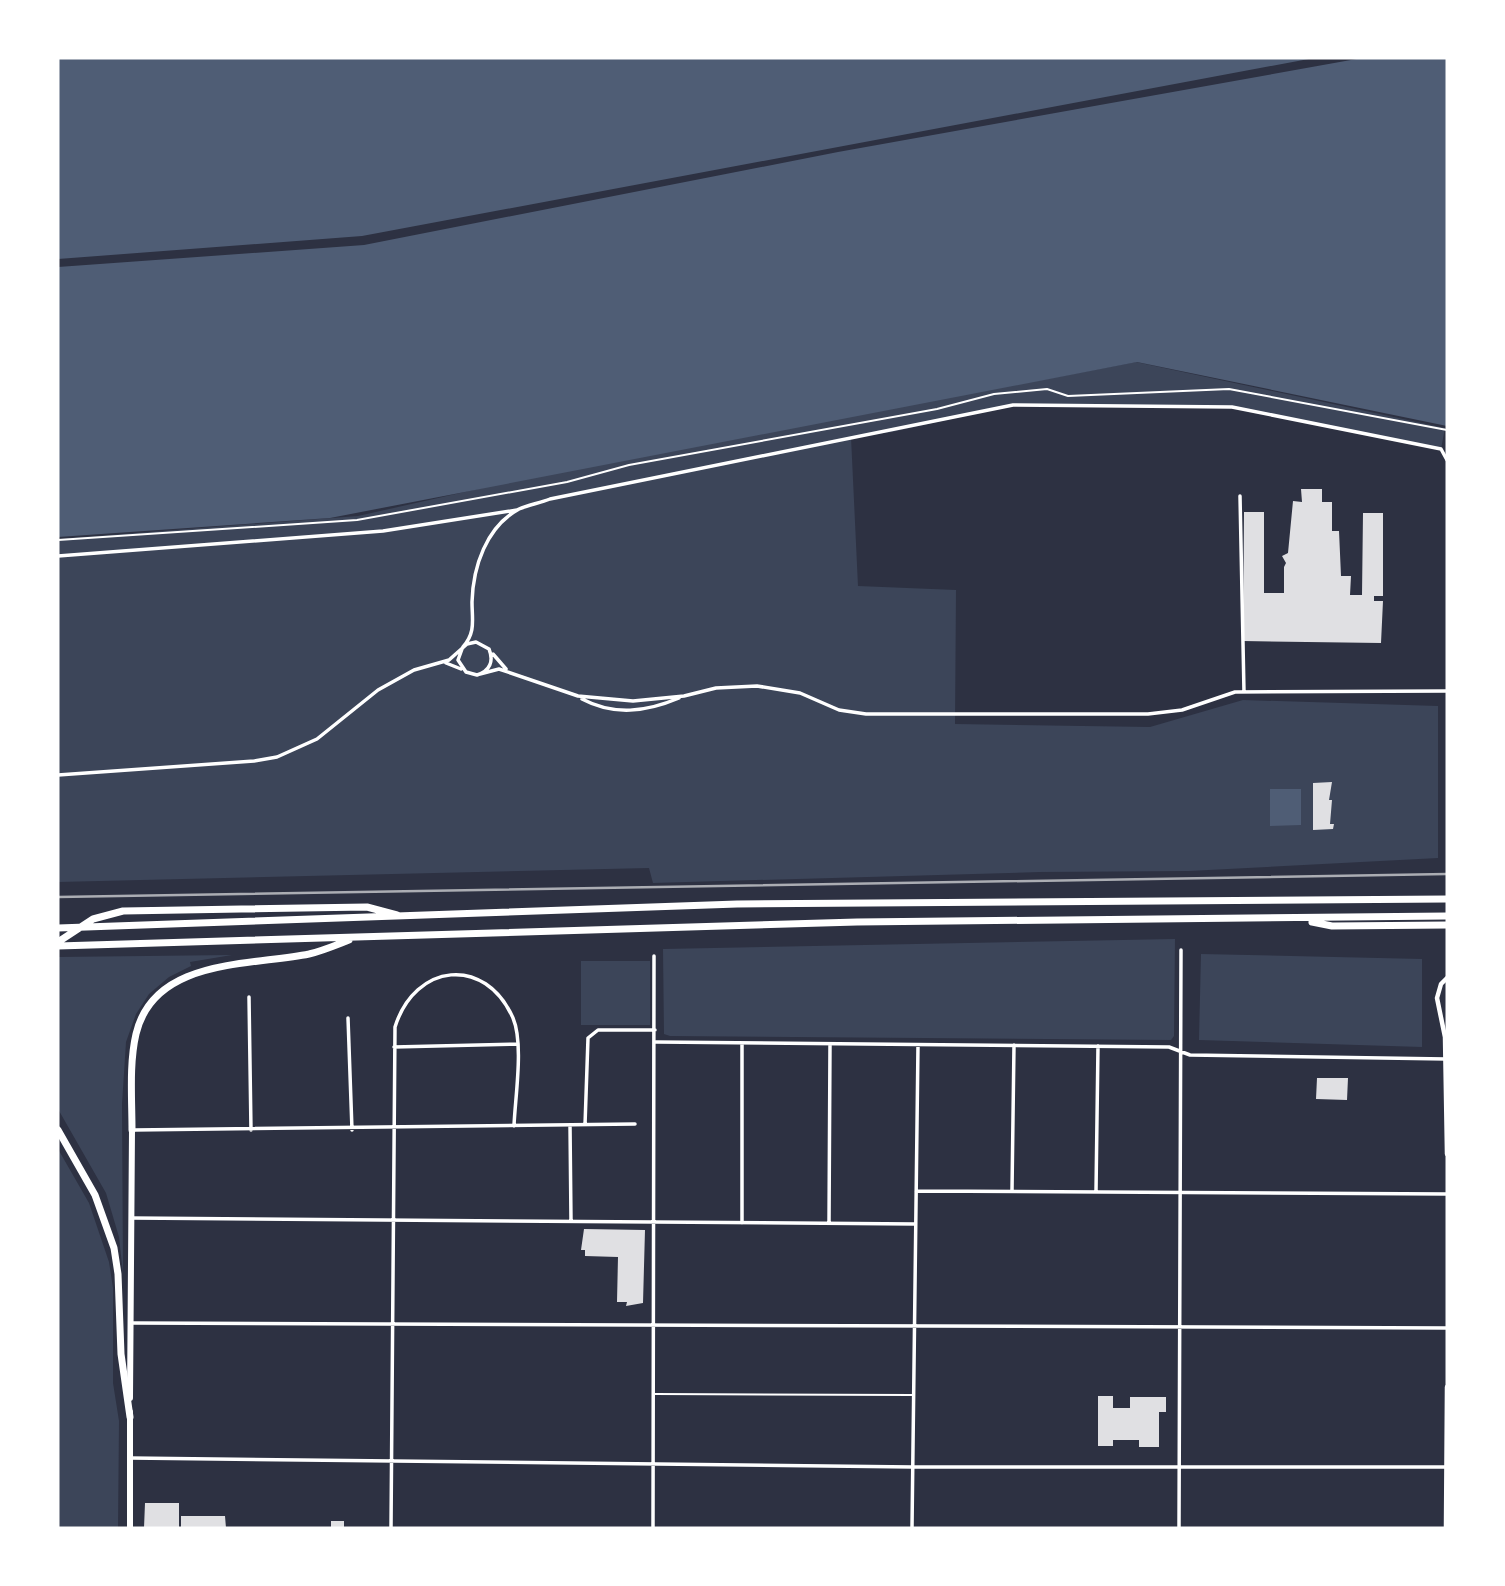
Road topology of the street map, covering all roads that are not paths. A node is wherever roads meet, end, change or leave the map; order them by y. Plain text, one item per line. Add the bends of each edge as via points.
1 (1447, 460) edge
2 (1240, 496) dead end
3 (519, 509) junction
4 (58, 556) edge
5 (474, 629) junction
6 (462, 648) junction
7 (488, 648) junction
8 (444, 663) junction
9 (508, 670) junction
10 (466, 672) junction
11 (480, 674) junction
12 (1447, 691) edge
13 (1244, 692) junction
14 (578, 696) junction
15 (684, 696) junction
16 (58, 775) edge
17 (1447, 899) edge
18 (403, 916) junction
19 (1447, 916) edge
20 (1302, 919) junction
21 (1447, 925) edge
22 (58, 928) edge
23 (358, 937) junction
24 (58, 944) edge
25 (1181, 950) dead end
26 (654, 956) dead end
27 (1447, 972) edge
28 (1447, 978) edge
29 (1441, 984) junction
30 (249, 997) dead end
31 (1438, 1006) junction
32 (1447, 1016) edge
33 (348, 1018) dead end
34 (655, 1030) junction
35 (656, 1042) junction
36 (742, 1043) junction
37 (517, 1044) junction
38 (830, 1044) junction
39 (918, 1045) junction
40 (1014, 1045) junction
41 (1097, 1046) junction
42 (394, 1047) junction
43 (1180, 1052) junction
44 (1447, 1058) edge
45 (635, 1124) dead end
46 (570, 1125) junction
47 (586, 1125) junction
48 (514, 1126) junction
49 (352, 1129) junction
50 (394, 1129) junction
51 (58, 1130) edge
52 (132, 1130) junction
53 (251, 1130) junction
54 (1447, 1154) edge
55 (916, 1191) junction
56 (1012, 1191) junction
57 (1096, 1191) junction
58 (1180, 1191) junction
59 (1447, 1194) edge
60 (131, 1219) junction
61 (393, 1220) junction
62 (571, 1221) junction
63 (654, 1223) junction
64 (743, 1223) junction
65 (829, 1223) junction
66 (915, 1224) junction
67 (130, 1323) junction
68 (393, 1324) junction
69 (655, 1326) junction
70 (914, 1327) junction
71 (1179, 1327) junction
72 (1447, 1328) edge
73 (1447, 1387) edge
74 (654, 1394) junction
75 (914, 1395) junction
76 (130, 1417) junction
77 (130, 1458) junction
78 (391, 1461) junction
79 (654, 1462) junction
80 (1179, 1466) junction
81 (913, 1467) junction
82 (1447, 1467) edge
83 (130, 1528) edge
84 (391, 1528) edge
85 (653, 1528) edge
86 (912, 1528) edge
87 (1179, 1528) edge
88 (1446, 1528) edge

1 - 3 street via 1440,449 1429,446 1233,407 1013,405 563,496
2 - 13 street
3 - 4 street via 383,531
3 - 5 street via 501,523 481,554 473,587
5 - 6 street
5 - 7 street
6 - 7 street via 474,642
6 - 8 street
6 - 10 street via 458,660
7 - 9 street
7 - 11 street via 491,664
8 - 10 street
8 - 16 street via 394,680 317,739 277,757
9 - 11 street
9 - 14 street
10 - 11 street
12 - 13 street
13 - 15 street via 1182,710 1148,714 866,714 839,710 800,693 753,686
14 - 15 street via 633,701
14 - 15 street via 606,708 633,711
17 - 18 highway via 737,904
18 - 22 highway
18 - 24 highway via 367,907 114,912 80,925
19 - 20 highway
20 - 21 highway via 1332,926
20 - 23 highway via 857,922
23 - 24 highway
23 - 52 highway via 310,954 201,971 162,994 146,1012 136,1034
25 - 43 street
26 - 34 street
27 - 29 street
28 - 29 street
29 - 31 street
30 - 53 street
31 - 32 street
31 - 44 street
33 - 49 street
34 - 35 street
34 - 47 street via 598,1030 588,1038
35 - 36 street
35 - 63 street
36 - 38 street
36 - 64 street
37 - 42 street
37 - 42 street via 516,1028 505,1004 484,985 459,975 433,978 413,991 400,1010
37 - 48 street
38 - 39 street
38 - 65 street
39 - 40 street
39 - 55 street
40 - 41 street
40 - 56 street
41 - 43 street via 1168,1047
41 - 57 street
42 - 50 street
43 - 44 street
43 - 58 street
44 - 54 street
45 - 47 street
46 - 47 street
46 - 48 street
46 - 62 street
48 - 50 street
49 - 50 street
49 - 53 street
50 - 61 street
51 - 76 highway via 95,1195 114,1248
52 - 53 street
52 - 60 main road
55 - 56 street
55 - 66 street
56 - 57 street
57 - 58 street
58 - 59 street
58 - 71 street
60 - 61 street
60 - 67 main road
61 - 62 street
61 - 68 street
62 - 63 street
63 - 64 street
63 - 69 street
64 - 65 street
65 - 66 street
66 - 70 street
67 - 68 street
67 - 76 main road
68 - 69 street
68 - 78 street
69 - 70 street
69 - 74 street
70 - 71 street
70 - 75 street
71 - 72 street
71 - 80 street
73 - 82 street
74 - 75 lane
74 - 79 street
75 - 81 street
76 - 77 main road
77 - 78 street
77 - 83 main road
78 - 79 street
78 - 84 street
79 - 81 street
79 - 85 street
80 - 81 street
80 - 82 street
80 - 87 street
81 - 86 street
82 - 88 street

